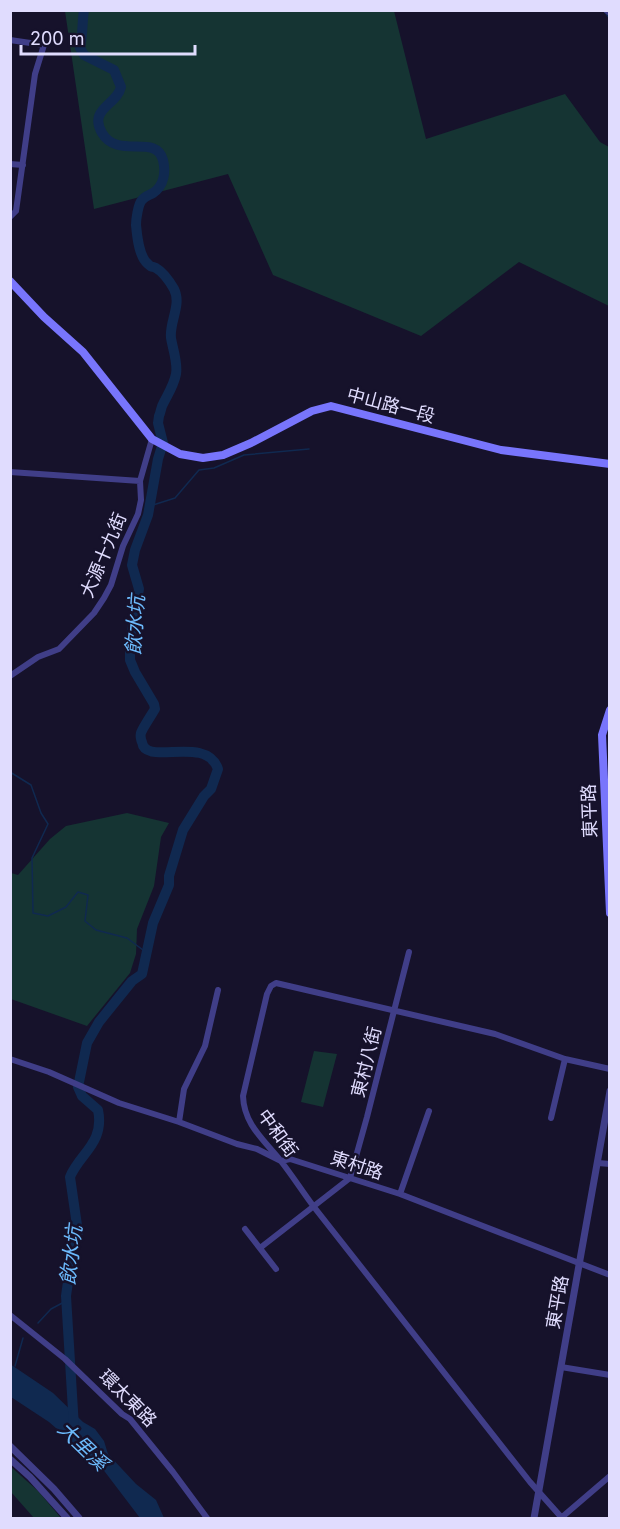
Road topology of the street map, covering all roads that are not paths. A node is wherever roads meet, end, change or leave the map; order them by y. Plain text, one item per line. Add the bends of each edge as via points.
1 (10, 40) edge
2 (10, 164) edge
3 (23, 165) junction
4 (10, 217) edge
5 (10, 281) edge
6 (152, 439) junction
7 (609, 464) edge
8 (10, 472) edge
9 (140, 481) junction
10 (10, 676) edge
11 (609, 710) edge
12 (609, 913) edge
13 (409, 952) dead end
14 (218, 990) dead end
15 (394, 1010) junction
16 (10, 1059) edge
17 (565, 1059) junction
18 (609, 1069) edge
19 (609, 1091) edge
20 (429, 1111) dead end
21 (551, 1118) dead end
22 (178, 1122) junction
23 (281, 1161) junction
24 (598, 1163) junction
25 (609, 1164) edge
26 (350, 1178) junction
27 (400, 1194) junction
28 (314, 1206) junction
29 (245, 1229) dead end
30 (260, 1248) junction
31 (580, 1265) junction
32 (276, 1269) dead end
33 (609, 1275) edge
34 (10, 1315) edge
35 (561, 1367) junction
36 (609, 1376) edge
37 (10, 1446) edge
38 (10, 1459) edge
39 (609, 1477) edge
40 (539, 1492) junction
41 (67, 1518) edge
42 (79, 1518) edge
43 (207, 1518) edge
44 (534, 1518) edge
45 (562, 1518) edge

1 - 3 street via 44,45 35,74
2 - 3 street
3 - 4 street via 16,212
5 - 6 main road via 83,352
6 - 7 main road, 中山路一段 via 174,451 203,458 223,455 312,411 331,406 501,450
6 - 9 street, 大源十九街
8 - 9 street
9 - 10 street, 大源十九街 via 138,514 111,585 94,614 58,649
11 - 12 main road, 東平路 via 602,735
13 - 15 street, 東村八街
14 - 22 street via 205,1046 184,1089
15 - 17 street, 中和街 via 509,1038
15 - 23 street, 中和街 via 282,984 271,986 246,1081 243,1108 249,1123
15 - 26 street, 東村八街
16 - 22 street, 東村路
17 - 18 street, 中和街
17 - 21 street
19 - 24 street, 東平路
20 - 27 street
22 - 23 street, 東村路
23 - 26 street, 東村路 via 290,1159
23 - 28 street, 中和街
24 - 25 street
24 - 31 street, 東平路
26 - 27 street, 東村路
26 - 28 street
27 - 31 street, 東村路
28 - 30 street
28 - 40 street, 中和街
29 - 30 street
30 - 32 street
31 - 33 street, 東村路
31 - 35 street, 東平路
34 - 43 street, 環太東路 via 80,1372 136,1425
35 - 36 street
35 - 40 street, 東平路
37 - 42 street
38 - 41 street
39 - 45 street
40 - 44 street, 東平路
40 - 45 street, 中和街

